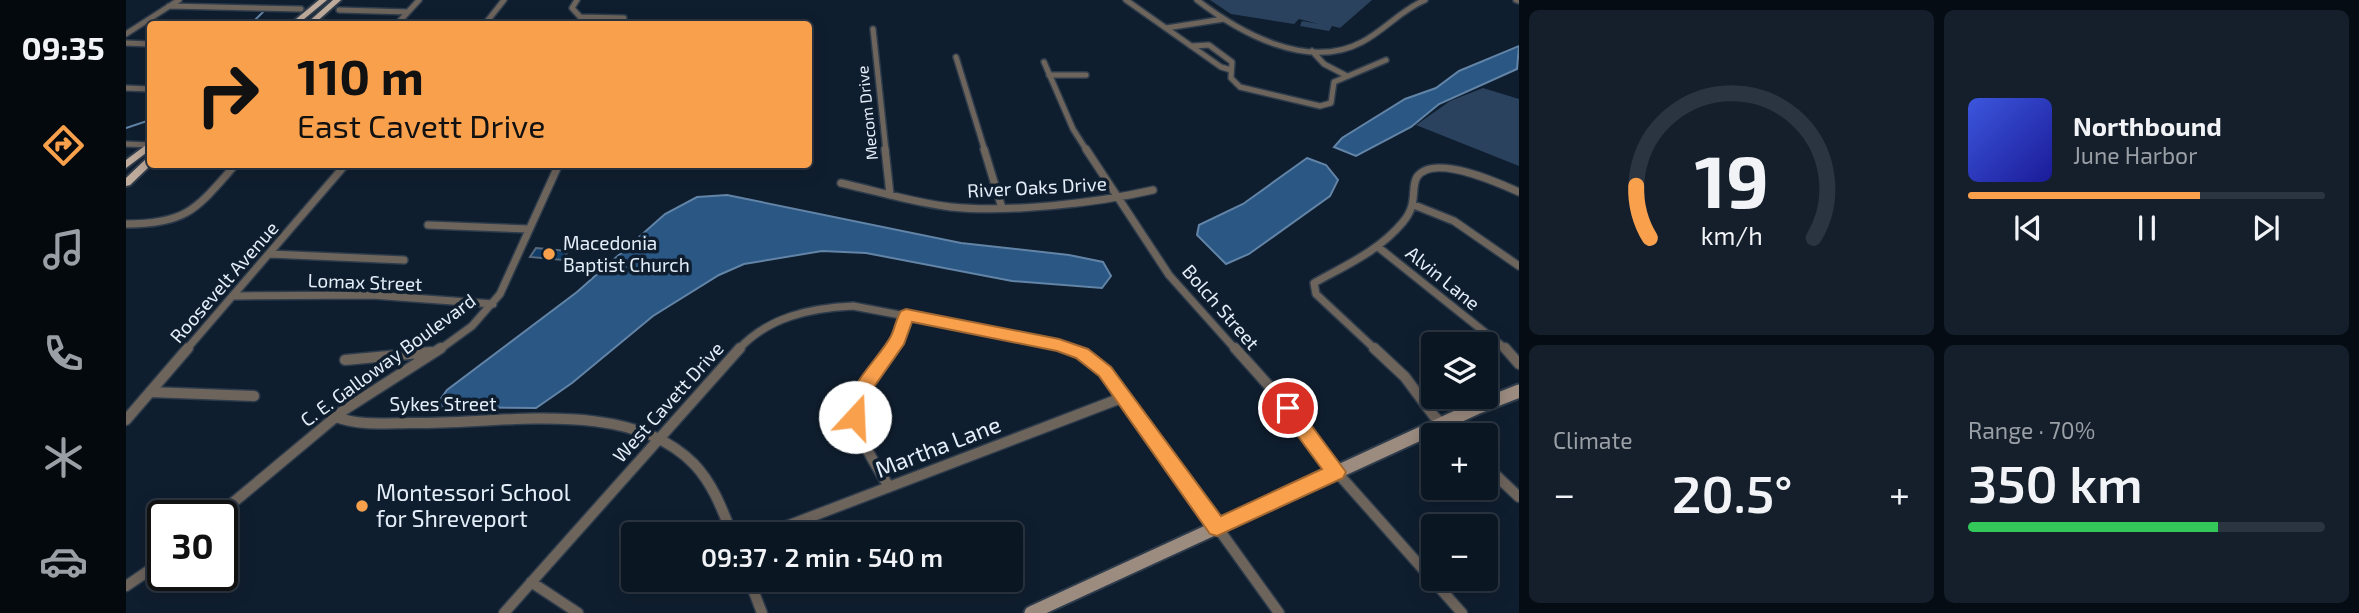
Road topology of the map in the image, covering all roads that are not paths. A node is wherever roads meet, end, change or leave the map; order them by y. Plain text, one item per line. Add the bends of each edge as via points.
1 (179, 0) edge
2 (323, 0) edge
3 (337, 0) edge
4 (419, 0) edge
5 (504, 0) edge
6 (577, 0) edge
7 (1126, 0) edge
8 (1197, 0) edge
9 (1425, 0) edge
10 (169, 6) junction
11 (301, 9) dead end
12 (339, 10) dead end
13 (408, 12) junction
14 (581, 17) junction
15 (624, 18) dead end
16 (1224, 19) junction
17 (298, 21) edge
18 (313, 21) edge
19 (400, 21) edge
20 (487, 21) edge
21 (580, 21) edge
22 (1166, 28) junction
23 (873, 29) dead end
24 (126, 34) edge
25 (126, 43) edge
26 (147, 44) edge
27 (1191, 46) junction
28 (1312, 51) junction
29 (956, 57) dead end
30 (1386, 60) dead end
31 (1044, 62) dead end
32 (1231, 70) junction
33 (1049, 75) junction
34 (1086, 75) dead end
35 (1347, 76) junction
36 (126, 88) edge
37 (147, 89) edge
38 (126, 144) edge
39 (147, 145) edge
40 (147, 148) edge
41 (147, 164) edge
42 (126, 165) edge
43 (232, 168) edge
44 (343, 168) edge
45 (557, 168) edge
46 (126, 183) edge
47 (841, 183) dead end
48 (1153, 190) dead end
49 (1519, 191) edge
50 (890, 194) junction
51 (1119, 198) junction
52 (1413, 205) junction
53 (1002, 208) junction
54 (126, 224) edge
55 (428, 225) dead end
56 (529, 229) junction
57 (1378, 247) junction
58 (270, 254) junction
59 (404, 260) dead end
60 (1519, 266) edge
61 (235, 296) junction
62 (494, 304) junction
63 (906, 315) junction
64 (434, 352) junction
65 (345, 360) dead end
66 (1519, 364) edge
67 (1519, 391) edge
68 (150, 392) junction
69 (254, 396) dead end
70 (1124, 397) junction
71 (336, 417) junction
72 (126, 420) edge
73 (1441, 423) edge
74 (1444, 423) edge
75 (1421, 434) edge
76 (659, 438) junction
77 (1337, 472) junction
78 (1498, 477) edge
79 (889, 487) junction
80 (1519, 497) edge
81 (236, 500) edge
82 (727, 522) edge
83 (797, 522) edge
84 (1217, 527) junction
85 (147, 572) edge
86 (531, 582) junction
87 (126, 586) edge
88 (754, 592) edge
89 (504, 613) edge
90 (579, 613) edge
91 (762, 613) edge
92 (1031, 613) edge
93 (1279, 613) edge
94 (1462, 613) edge

1 - 10 street
2 - 17 main road
3 - 18 main road
4 - 13 street
5 - 20 street
6 - 14 street via 573,10
7 - 22 street
8 - 16 street
9 - 28 street via 1399,12 1362,43 1344,50
10 - 11 street
10 - 24 street
12 - 13 street
13 - 19 street
14 - 15 street
14 - 21 street
16 - 22 street
16 - 28 street via 1254,37
22 - 27 street
23 - 50 street, Mecom Drive
25 - 26 street
27 - 32 street
27 - 32 street via 1209,45 1232,62
28 - 35 street via 1324,64
29 - 53 street
30 - 35 street
31 - 33 street, Bolch Street
32 - 35 street via 1235,83 1250,91 1320,106 1331,103 1334,82
33 - 34 street
33 - 51 street, Bolch Street via 1073,129
36 - 37 street
38 - 39 street
40 - 42 main road
41 - 46 main road
43 - 54 street via 184,218 167,224
44 - 58 street, Roosevelt Avenue
45 - 56 street, C. E. Galloway Boulevard
47 - 50 street, River Oaks Drive
48 - 51 street, River Oaks Drive
49 - 52 street via 1465,171 1432,169 1416,178
50 - 53 street, River Oaks Drive via 950,207
51 - 53 street, River Oaks Drive
51 - 77 street, Bolch Street via 1169,275 1288,408
52 - 57 street
52 - 60 street via 1454,221
55 - 56 street
56 - 62 street, C. E. Galloway Boulevard
57 - 66 street, Alvin Lane
57 - 73 street via 1316,282 1316,294 1405,377
58 - 59 street
58 - 61 street, Roosevelt Avenue
61 - 62 street, Lomax Street via 372,296
61 - 68 street, Roosevelt Avenue
62 - 64 street, C. E. Galloway Boulevard
63 - 70 street, West Cavett Drive via 1067,348 1095,362
63 - 76 street, West Cavett Drive via 834,306 783,318 735,352
63 - 79 street via 898,340 855,406 858,428
64 - 65 street
64 - 71 street, C. E. Galloway Boulevard
67 - 74 street
68 - 69 street
68 - 72 street, Roosevelt Avenue
70 - 79 street, Martha Lane
70 - 84 street, West Cavett Drive
71 - 76 street, Sykes Street via 425,424 609,422
71 - 81 street, C. E. Galloway Boulevard
75 - 77 street
76 - 82 street, Sykes Street via 700,471
76 - 86 street, West Cavett Drive
77 - 84 street
77 - 94 street, Bolch Street
78 - 80 street
79 - 83 street, Martha Lane
84 - 92 street
84 - 93 street, West Cavett Drive
85 - 87 street
86 - 89 street, West Cavett Drive
86 - 90 street
88 - 91 street

